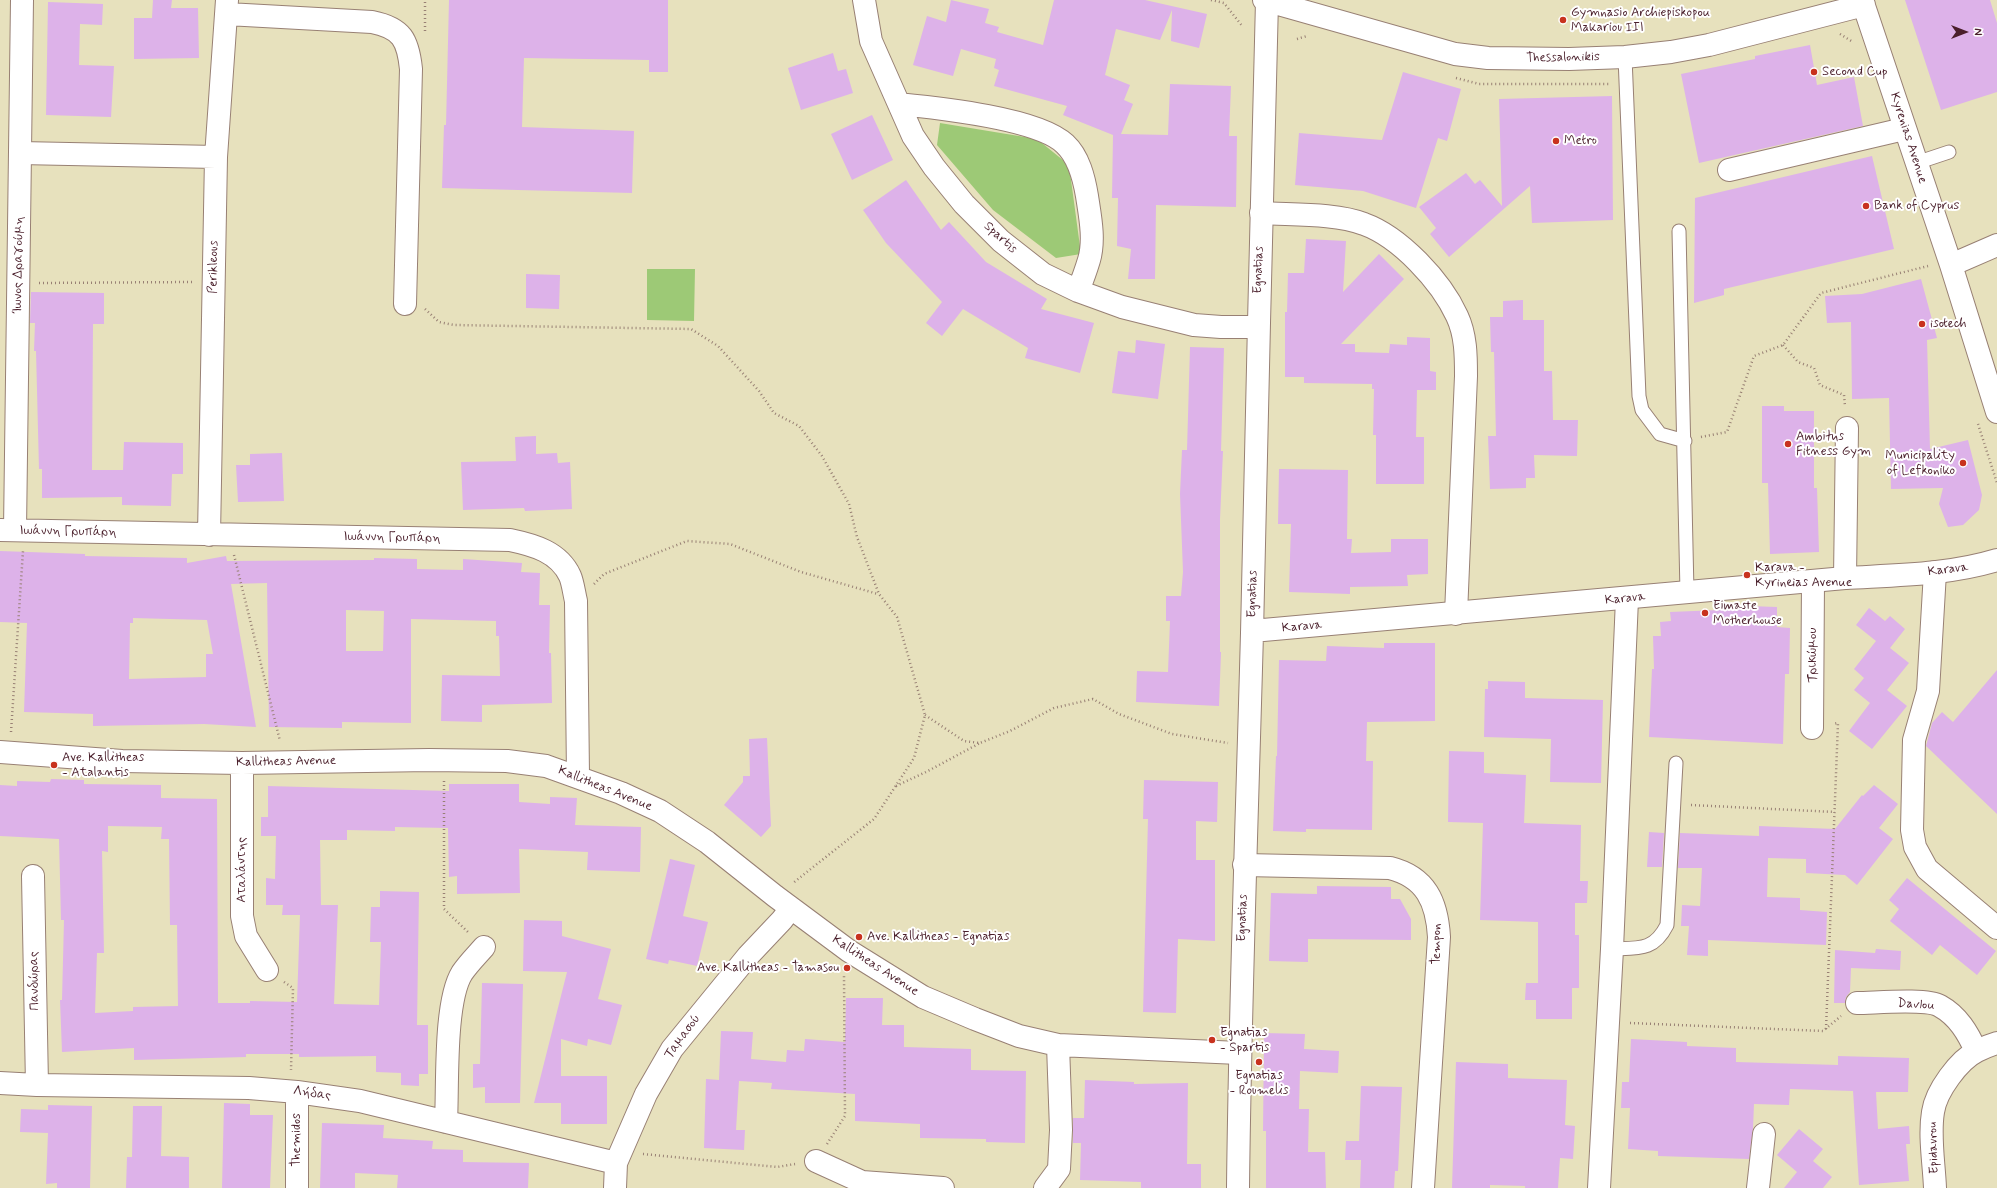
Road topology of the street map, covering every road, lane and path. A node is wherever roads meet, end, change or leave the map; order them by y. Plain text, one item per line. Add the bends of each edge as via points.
1 (22, 0) edge
2 (425, 0) edge
3 (864, 0) edge
4 (1211, 0) edge
5 (1266, 0) edge
6 (1863, 2) edge
7 (227, 7) edge
8 (1243, 27) dead end
9 (425, 32) dead end
10 (1625, 57) junction
11 (899, 104) junction
12 (1904, 129) junction
13 (1949, 152) dead end
14 (20, 153) junction
15 (216, 157) junction
16 (1916, 163) junction
17 (1729, 170) dead end
18 (1261, 213) junction
19 (1679, 230) dead end
20 (1997, 245) edge
21 (1950, 265) junction
22 (1928, 266) dead end
23 (214, 281) junction
24 (18, 283) junction
25 (1078, 291) junction
26 (414, 304) joint
27 (1258, 327) junction
28 (1783, 345) junction
29 (1997, 412) edge
30 (1847, 428) joint
31 (1685, 440) junction
32 (13, 530) edge
33 (219, 535) junction
34 (1997, 560) edge
35 (1935, 572) junction
36 (1845, 578) junction
37 (1813, 582) junction
38 (1688, 592) junction
39 (879, 594) junction
40 (1627, 599) junction
41 (576, 600) junction
42 (1456, 614) junction
43 (1252, 631) junction
44 (925, 715) junction
45 (1812, 728) joint
46 (980, 742) junction
47 (1248, 746) junction
48 (5, 753) edge
49 (444, 760) junction
50 (286, 762) junction
51 (1676, 762) dead end
52 (242, 763) junction
53 (578, 776) junction
54 (895, 786) junction
55 (1674, 804) junction
56 (1835, 812) junction
57 (1244, 865) junction
58 (33, 876) dead end
59 (783, 902) junction
60 (1997, 928) edge
61 (484, 947) joint
62 (1612, 948) junction
63 (849, 951) junction
64 (267, 970) joint
65 (1857, 1003) joint
66 (1608, 1022) junction
67 (1826, 1029) junction
68 (1997, 1043) edge
69 (1058, 1045) junction
70 (1976, 1052) junction
71 (1240, 1053) junction
72 (0, 1083) edge
73 (37, 1085) junction
74 (294, 1091) junction
75 (446, 1122) junction
76 (1764, 1134) dead end
77 (619, 1157) junction
78 (816, 1160) junction
79 (297, 1188) edge
80 (615, 1188) edge
81 (943, 1188) edge
82 (1046, 1188) edge
83 (1238, 1188) edge
84 (1423, 1188) edge
85 (1599, 1188) edge
86 (1758, 1188) edge
87 (1935, 1188) edge

1 - 14 street, Ίωνος Δραγούμη
2 - 9 path
3 - 11 street, Spartis via 871,41
4 - 8 path via 1224,3
5 - 10 street, Thessalonikis via 1455,54 1507,58
5 - 18 street, Egnatias
6 - 10 street, Thessalonikis via 1709,45
6 - 12 street, Kyrenias Avenue
7 - 15 street, Perikleous
7 - 26 street via 389,25 406,42 411,69
10 - 31 lane via 1639,396 1642,410 1660,434
11 - 25 street, Spartis via 913,136 964,204 1001,241 1043,274
11 - 25 street via 970,113 1033,128 1054,135 1066,144 1080,168 1090,214 1092,240 1089,259
12 - 16 street, Kyrenias Avenue
12 - 17 street
13 - 16 lane
14 - 15 street
14 - 24 street, Ίωνος Δραγούμη
15 - 23 street, Perikleous
16 - 21 street, Kyrenias Avenue
18 - 27 street, Egnatias
18 - 42 street via 1346,219 1364,224 1391,239 1417,260 1439,287 1457,316 1466,346 1466,376
19 - 31 lane
20 - 21 street
21 - 29 street, Kyrenias Avenue
22 - 28 path via 1821,293
23 - 24 path
23 - 33 street, Perikleous
24 - 32 street, Ίωνος Δραγούμη
25 - 27 street, Spartis via 1122,308 1194,324
26 - 39 path via 439,322 454,325 691,329 718,346 759,391 774,413 798,426 822,456 849,504 857,537
27 - 43 street, Egnatias
28 - 30 path via 1798,362 1814,368 1820,385 1844,394
28 - 31 path via 1754,356 1727,432
30 - 36 street
31 - 38 lane
32 - 33 street, Ιωάννη Γρυπάρη
32 - 48 path
33 - 41 street, Ιωάννη Γρυπάρη via 510,540 536,546 556,557 570,576
33 - 50 path
34 - 35 street, Karava via 1962,569
35 - 36 street, Karava
35 - 60 street via 1928,691 1914,740 1912,830 1915,847 1927,869
36 - 37 street, Karava
37 - 38 street, Karava
37 - 45 street, Τρικώμου
38 - 40 street, Karava
39 - 41 path via 801,572 730,544 687,541 604,574
39 - 44 path via 897,617
40 - 42 street, Karava
40 - 62 street
41 - 53 street, Ιωάννη Γρυπάρη
42 - 43 street, Karava
43 - 47 street, Egnatias
44 - 46 path via 964,741
44 - 54 path via 914,758
45 - 56 path via 1838,723
46 - 47 path via 1010,731 1054,708 1093,699 1119,714 1172,734
46 - 54 path
47 - 57 street, Egnatias
48 - 52 street, Kallitheas Avenue via 122,761
49 - 50 street, Kallitheas Avenue
49 - 53 street, Kallitheas Avenue via 507,761 546,766
49 - 61 path via 444,909
50 - 52 street, Kallitheas Avenue
51 - 55 lane
52 - 64 street, Αταλάντης via 242,916 246,936
53 - 59 street, Kallitheas Avenue via 660,811 707,842
54 - 59 path via 874,820 843,842
55 - 56 path
55 - 62 lane via 1667,925 1661,937 1650,945 1639,948
56 - 67 path
57 - 71 street, Egnatias
57 - 84 street, Tempon via 1390,868 1405,872 1428,892 1438,920 1439,937
58 - 73 street, Πανδώρας
59 - 63 street, Kallitheas Avenue
59 - 77 street, Ταμασού via 782,920 748,956 672,1050 646,1094
61 - 75 street via 462,974 455,990 450,1022
62 - 66 street
63 - 69 street, Kallitheas Avenue via 923,997 1019,1036
63 - 78 path via 844,970 845,1116
64 - 74 path via 293,988
65 - 67 path
65 - 70 street, Davlou via 1921,1002 1939,1005 1960,1023
66 - 67 path via 1823,1031
66 - 85 street
68 - 70 street, Epidavrou
69 - 71 street, Kallitheas Avenue
69 - 82 street via 1061,1130 1059,1169
70 - 87 street, Epidavrou via 1955,1069 1933,1110
71 - 83 street, Egnatias
72 - 73 street, Λήδας
73 - 74 street, Λήδας
74 - 75 street, Λήδας via 360,1101
74 - 79 street, Themidos
75 - 77 street, Λήδας
76 - 86 street
77 - 78 path via 777,1167
77 - 80 street, Ταμασού
78 - 81 street via 862,1182

